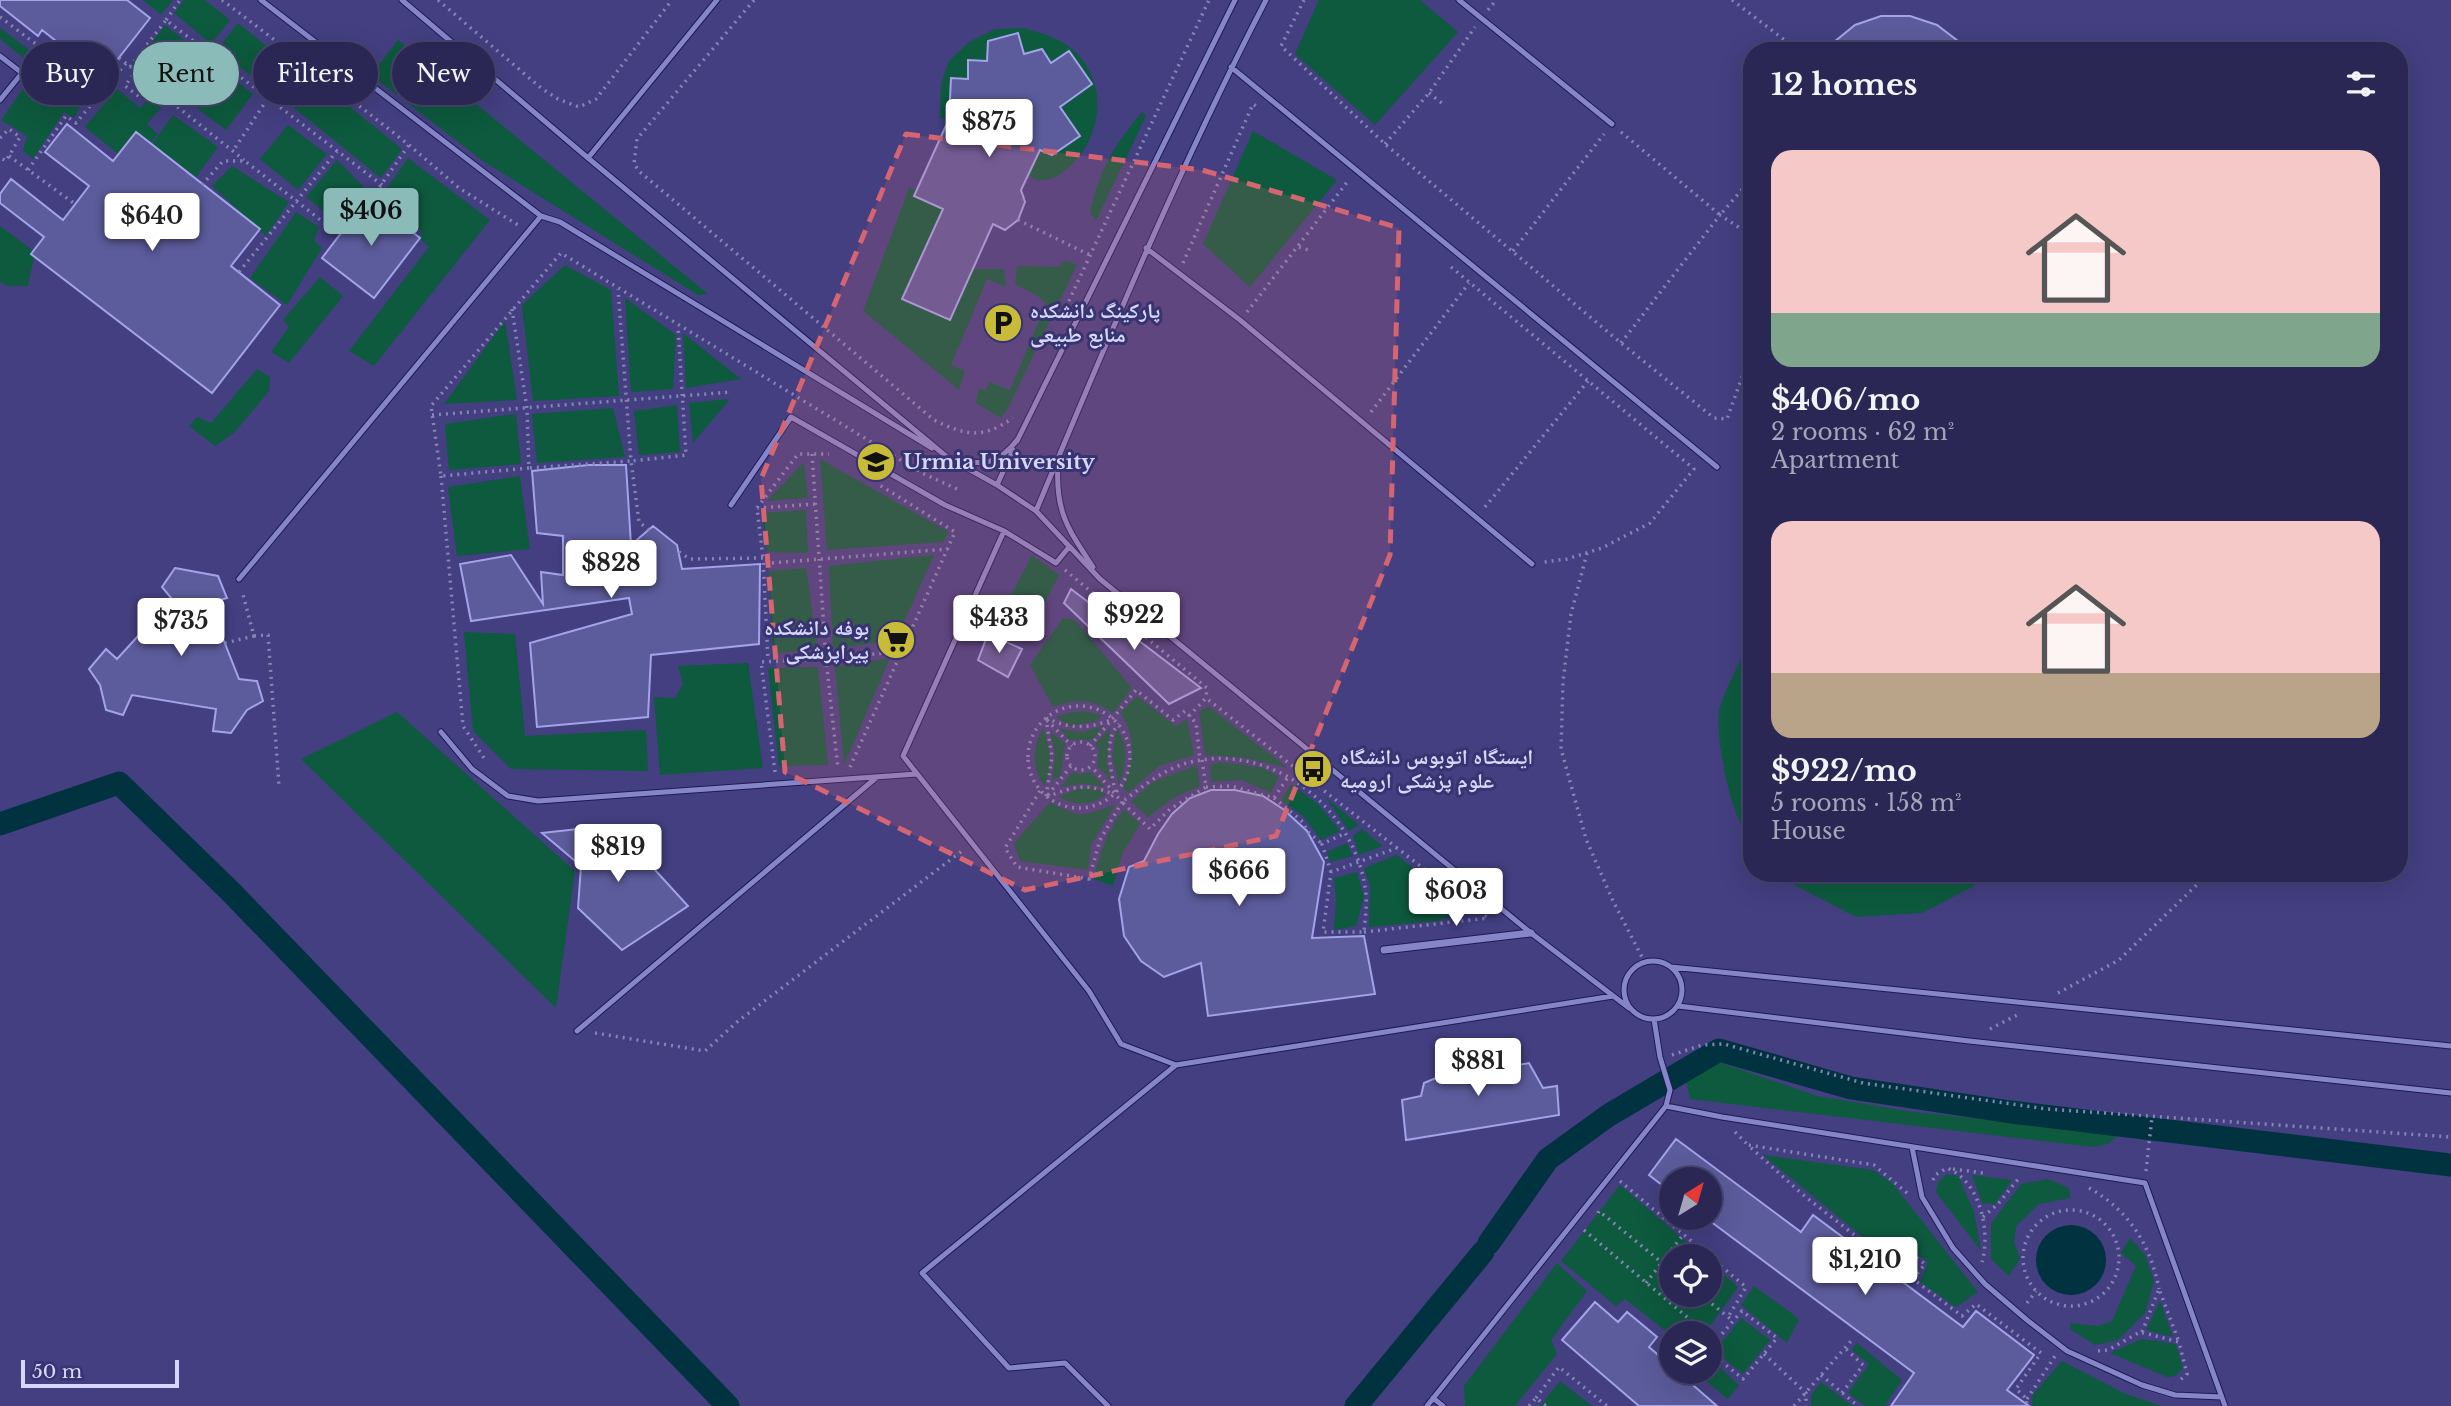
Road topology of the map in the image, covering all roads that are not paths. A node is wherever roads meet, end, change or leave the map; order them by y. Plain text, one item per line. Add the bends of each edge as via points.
1 (261, 0) edge
2 (402, 0) edge
3 (717, 0) edge
4 (1235, 0) edge
5 (1266, 0) edge
6 (1459, 0) edge
7 (0, 56) edge
8 (1231, 67) junction
9 (0, 100) edge
10 (1612, 124) road end
11 (588, 158) junction
12 (541, 216) junction
13 (1146, 248) junction
14 (1018, 439) junction
15 (947, 457) junction
16 (1058, 458) junction
17 (1717, 467) dead end
18 (996, 485) junction
19 (731, 505) dead end
20 (1036, 511) junction
21 (1004, 531) junction
22 (1069, 547) junction
23 (1532, 564) road end
24 (239, 579) road end
25 (1100, 579) junction
26 (441, 732) dead end
27 (917, 774) junction
28 (877, 777) junction
29 (1531, 933) junction
30 (1384, 950) dead end
31 (1671, 967) junction
32 (1614, 996) junction
33 (1678, 1006) junction
34 (1629, 1008) junction
35 (1654, 1020) junction
36 (577, 1031) road end
37 (2451, 1046) edge
38 (1176, 1065) junction
39 (2451, 1093) edge
40 (1666, 1106) junction
41 (1912, 1147) junction
42 (2222, 1396) junction
43 (1433, 1398) junction
44 (1108, 1406) edge
45 (1427, 1406) edge
46 (1443, 1406) edge
47 (2225, 1406) edge

1 - 12 lane
2 - 11 lane
3 - 11 lane
4 - 14 lane
5 - 8 lane
6 - 10 lane
7 - 9 lane via 22,73
8 - 13 lane
8 - 17 lane
11 - 15 lane
12 - 15 lane via 560,222
12 - 24 lane
13 - 16 lane
13 - 23 lane via 1240,320
14 - 15 lane via 993,461 975,463
14 - 18 lane
15 - 18 lane
16 - 20 lane
16 - 25 lane via 1059,507
18 - 20 lane
19 - 21 lane via 791,417 945,505
20 - 22 lane
21 - 22 lane via 1056,563
21 - 27 lane via 903,756
22 - 25 lane
25 - 29 lane
26 - 28 lane via 472,769 508,796 538,801
27 - 28 lane
27 - 38 lane via 1089,991 1121,1044
28 - 36 lane
29 - 30 street
29 - 32 lane
31 - 33 lane via 1680,978
31 - 34 lane via 1658,960 1632,968 1624,980 1623,995
31 - 37 lane
32 - 34 lane
32 - 38 lane
33 - 35 lane via 1668,1016
33 - 39 lane
34 - 35 lane
35 - 40 lane via 1670,1090
38 - 44 lane via 922,1273 1009,1368 1065,1363
40 - 41 lane
40 - 43 lane
41 - 42 lane via 1922,1197 1953,1248 2026,1320 2067,1351 2142,1385 2175,1395
41 - 42 lane via 2145,1183
42 - 47 lane
43 - 45 lane
43 - 46 lane

